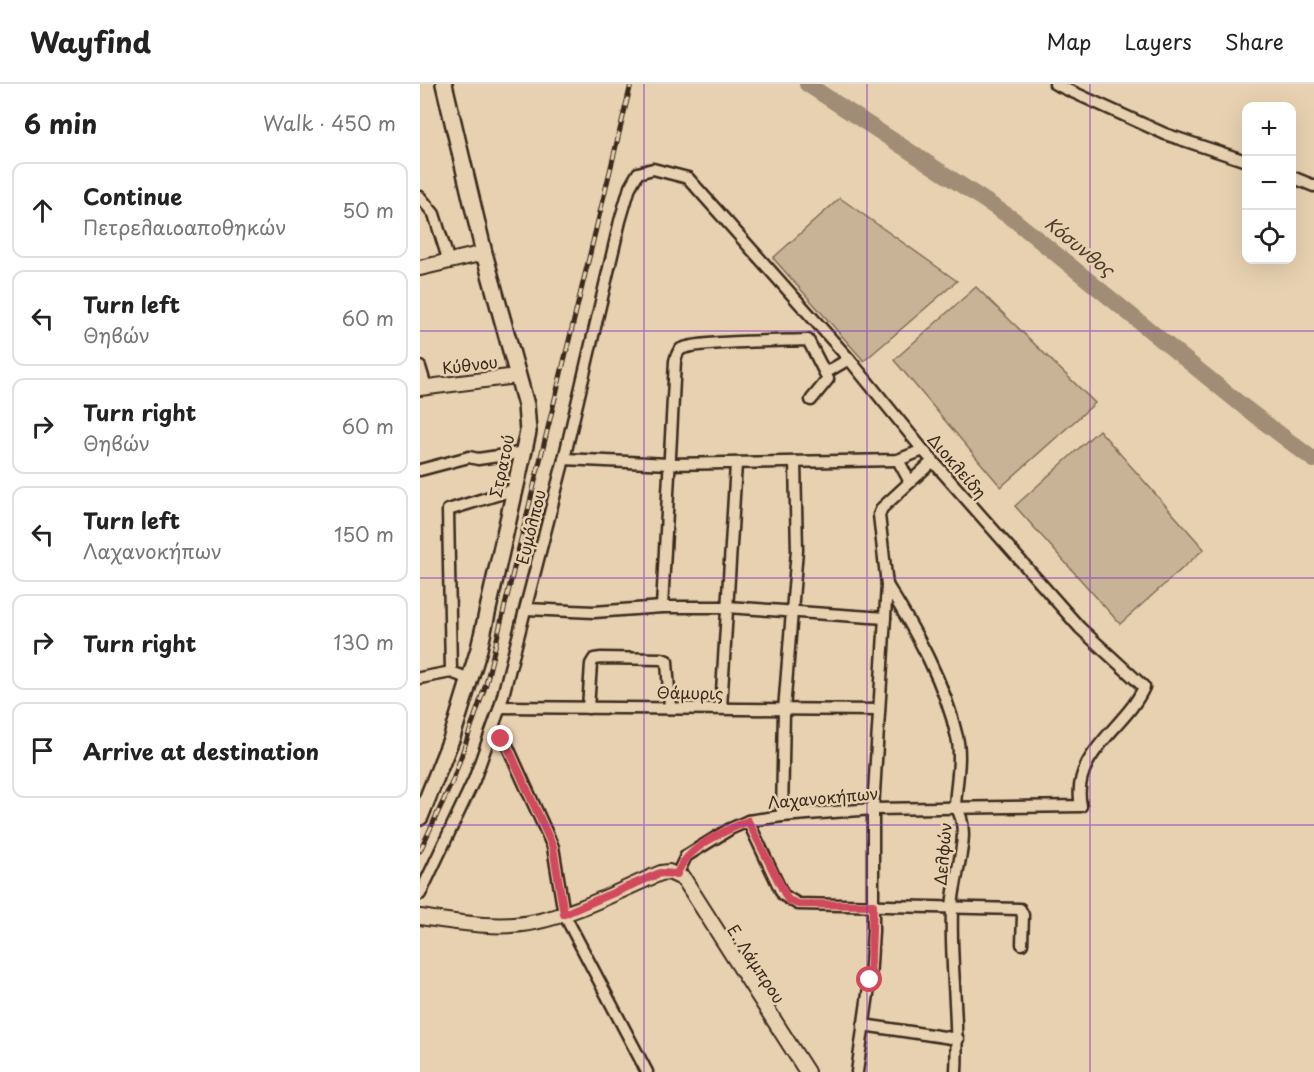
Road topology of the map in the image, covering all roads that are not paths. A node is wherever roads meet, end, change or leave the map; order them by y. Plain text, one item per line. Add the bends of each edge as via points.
1 (444, 84) edge
2 (1058, 85) edge
3 (1242, 159) edge
4 (653, 169) joint
5 (1296, 179) edge
6 (1314, 186) edge
7 (420, 197) edge
8 (483, 253) junction
9 (449, 262) junction
10 (420, 268) edge
11 (849, 359) junction
12 (420, 367) edge
13 (825, 373) junction
14 (517, 376) junction
15 (423, 387) edge
16 (811, 400) dead end
17 (923, 450) junction
18 (525, 452) junction
19 (564, 459) junction
20 (898, 460) junction
21 (933, 461) junction
22 (795, 462) junction
23 (669, 464) junction
24 (736, 464) junction
25 (420, 470) edge
26 (910, 482) junction
27 (516, 489) junction
28 (887, 585) junction
29 (662, 607) junction
30 (727, 607) junction
31 (526, 609) junction
32 (793, 610) junction
33 (885, 618) junction
34 (451, 672) junction
35 (420, 678) edge
36 (470, 679) junction
37 (500, 706) junction
38 (670, 707) junction
39 (588, 708) junction
40 (721, 708) junction
41 (784, 710) junction
42 (879, 710) junction
43 (491, 735) junction
44 (955, 806) junction
45 (1081, 806) joint
46 (873, 809) junction
47 (782, 816) junction
48 (420, 817) edge
49 (748, 821) junction
50 (677, 874) junction
51 (420, 894) edge
52 (873, 905) junction
53 (951, 909) junction
54 (564, 914) junction
55 (420, 917) edge
56 (1022, 944) dead end
57 (863, 1025) junction
58 (958, 1039) junction
59 (647, 1072) edge
60 (807, 1072) edge
61 (857, 1072) edge
62 (956, 1072) edge

1 - 8 main road, Στρατού
2 - 3 street via 1165,134
4 - 11 street, Διοκλείδη via 688,178
4 - 19 street, Ευμόλπου via 638,173 630,187
5 - 6 street
7 - 9 street via 434,214
8 - 9 street
8 - 14 main road, Στρατού
9 - 10 street
11 - 13 street
11 - 17 street, Διοκλείδη
12 - 15 street, Κύθνου
13 - 16 street via 827,382
13 - 23 street via 807,340 682,349 675,361
14 - 15 street, Κύθνου
14 - 18 main road, Στρατού via 528,416
17 - 20 street
17 - 21 street, Διοκλείδη
18 - 25 street via 469,457
18 - 27 main road, Στρατού
19 - 23 street
19 - 31 street, Ευμόλπου
20 - 22 street
20 - 26 street
21 - 26 street
21 - 45 street, Διοκλείδη via 1080,628 1144,687 1084,766 1078,794
22 - 24 street
22 - 32 street via 797,550
23 - 24 street
23 - 29 street
24 - 30 street
26 - 28 street via 879,515
27 - 34 street via 448,510
27 - 36 main road, Στρατού
28 - 33 street
28 - 44 street, Δελφών via 913,626 935,673 957,739
29 - 30 street
29 - 31 street via 594,612
30 - 32 street
30 - 40 street
31 - 37 street, Ευμόλπου
32 - 33 street
32 - 41 street
33 - 42 street
34 - 35 street
34 - 36 street
36 - 48 main road, Στρατού
37 - 39 street, Θάμυρις
37 - 43 street, Ευμόλπου
38 - 39 street, Θάμυρις
38 - 39 street via 667,662 600,658 591,664
38 - 40 street, Θάμυρις
40 - 41 street, Θάμυρις
41 - 42 street, Θάμυρις
41 - 47 street
42 - 46 street
43 - 51 street, Ευμόλπου
43 - 54 street via 506,743 553,847
44 - 45 street, Λαχανοκήπων
44 - 46 street, Λαχανοκήπων
44 - 53 street, Δελφών via 961,814 962,827
46 - 47 street, Λαχανοκήπων
46 - 52 street
47 - 49 street, Λαχανοκήπων
49 - 50 street, Λαχανοκήπων via 686,856
49 - 52 street via 788,900 798,904
50 - 54 street via 660,873
50 - 60 street, Ε. Λάμπρου via 684,879
52 - 53 street
52 - 57 street via 870,980
53 - 56 street via 1020,909
53 - 58 street, Δελφών
54 - 55 street via 504,924
54 - 59 street
57 - 58 street
57 - 61 street
58 - 62 street, Δελφών

